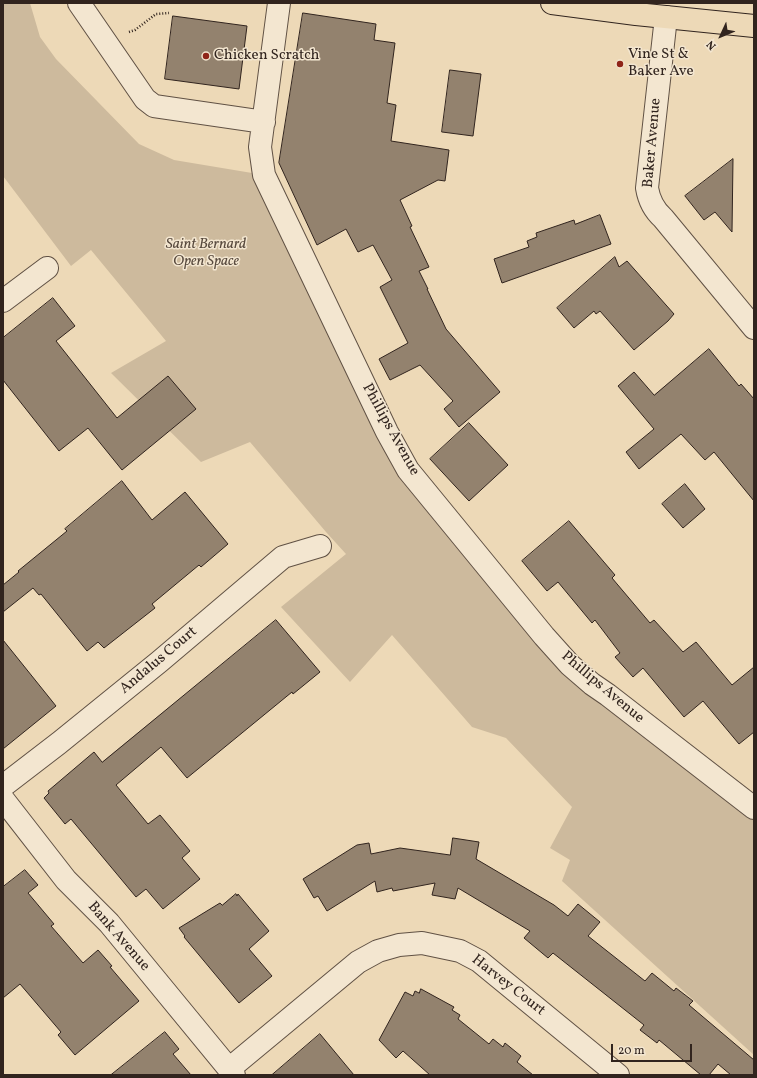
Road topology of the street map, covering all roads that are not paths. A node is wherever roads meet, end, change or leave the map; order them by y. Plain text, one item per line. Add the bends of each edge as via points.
1 (79, 3) edge
2 (278, 3) edge
3 (552, 3) edge
4 (666, 17) junction
5 (754, 26) edge
6 (264, 122) junction
7 (47, 268) dead end
8 (3, 302) edge
9 (753, 326) edge
10 (320, 546) dead end
11 (3, 786) edge
12 (3, 799) edge
13 (754, 808) edge
14 (232, 1072) edge
15 (618, 1075) edge

1 - 6 street via 145,99 154,106
2 - 6 street, Phillips Avenue
3 - 4 main road
4 - 5 main road
4 - 9 street, Baker Avenue via 648,196 656,212
6 - 13 street, Phillips Avenue via 260,147 264,175 387,432 408,470 570,665
7 - 8 street
10 - 11 street, Andalus Court via 283,557 59,743
12 - 14 street, Bank Avenue via 66,880 109,923
14 - 15 street, Harvey Court via 358,962 378,951 399,945 422,943 460,951 479,961

